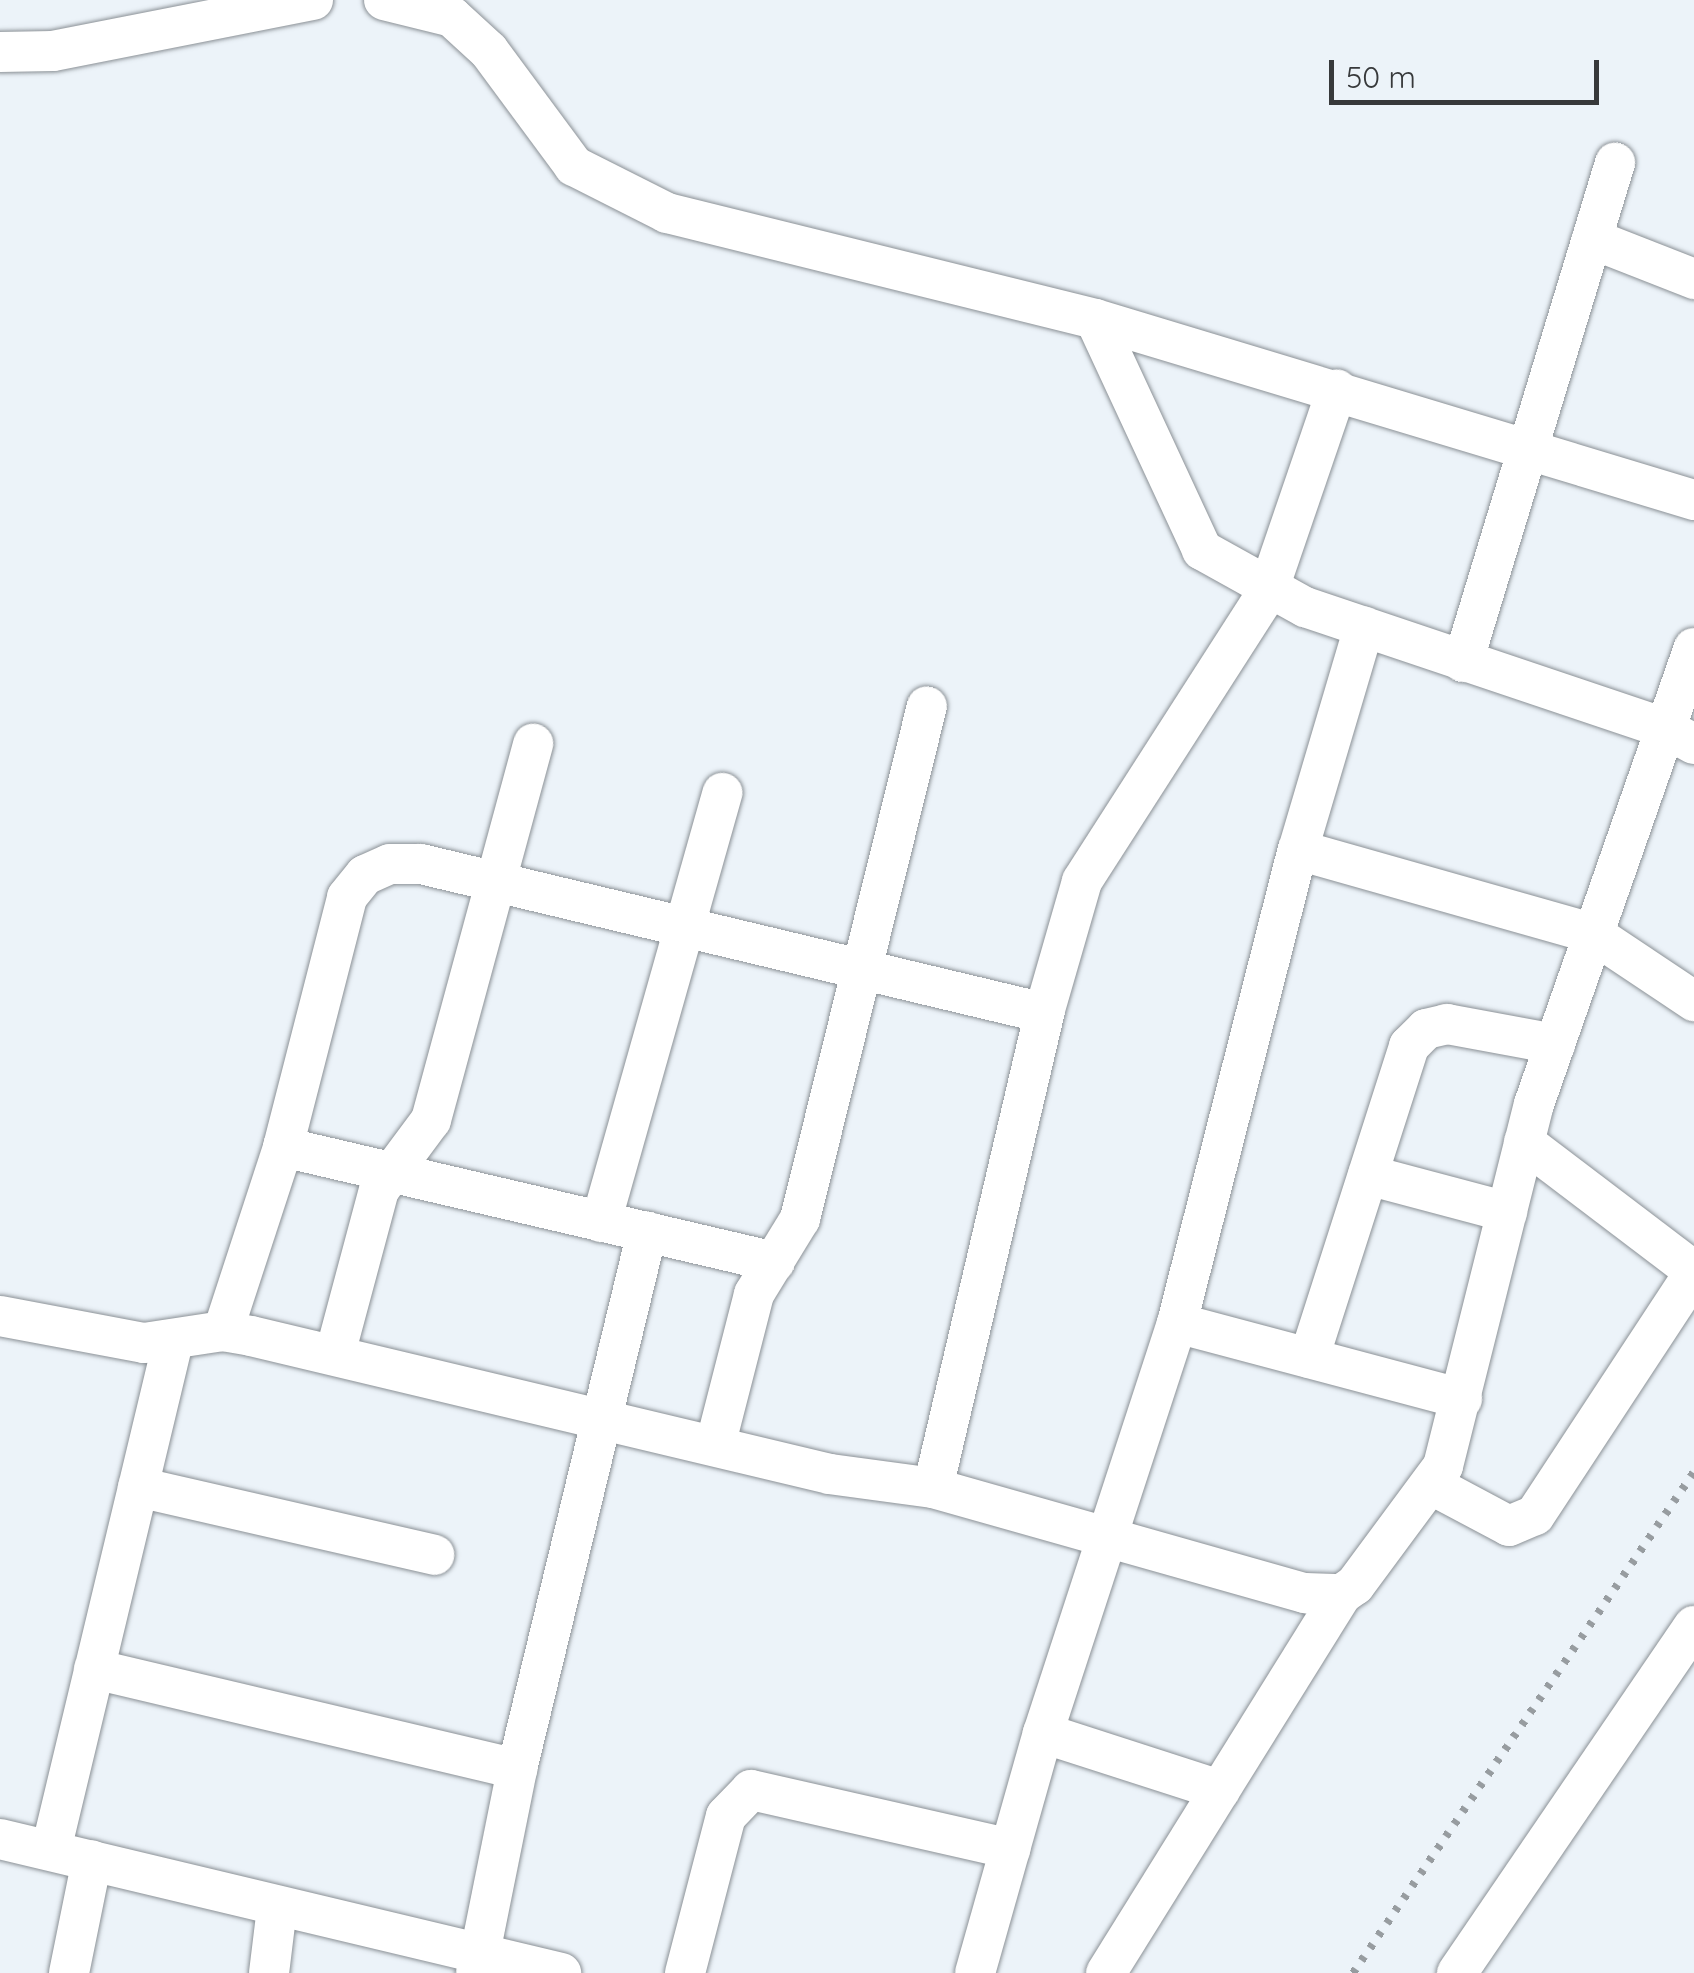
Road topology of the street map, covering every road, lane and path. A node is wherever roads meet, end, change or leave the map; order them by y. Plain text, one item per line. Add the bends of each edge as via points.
1 (312, 0) edge
2 (384, 0) edge
3 (0, 52) edge
4 (1616, 162) dead end
5 (1592, 239) junction
6 (1694, 279) edge
7 (1094, 319) junction
8 (1337, 389) junction
9 (1528, 449) junction
10 (1694, 500) edge
11 (1268, 592) junction
12 (1364, 627) junction
13 (1694, 648) edge
14 (1463, 662) junction
15 (927, 706) dead end
16 (1680, 736) edge
17 (533, 744) dead end
18 (722, 793) dead end
19 (1298, 850) junction
20 (495, 885) junction
21 (682, 930) junction
22 (1592, 933) junction
23 (861, 974) junction
24 (1694, 1002) edge
25 (1044, 1012) junction
26 (1555, 1044) junction
27 (1524, 1142) junction
28 (283, 1147) junction
29 (390, 1173) junction
30 (1368, 1174) junction
31 (1507, 1212) junction
32 (601, 1222) junction
33 (647, 1232) junction
34 (775, 1262) junction
35 (1694, 1272) edge
36 (0, 1316) edge
37 (1176, 1322) junction
38 (223, 1331) junction
39 (173, 1342) junction
40 (335, 1354) junction
41 (1309, 1358) junction
42 (1462, 1398) junction
43 (604, 1420) junction
44 (715, 1446) junction
45 (1432, 1484) junction
46 (138, 1487) junction
47 (934, 1488) junction
48 (1106, 1533) junction
49 (434, 1555) dead end
50 (1342, 1594) junction
51 (1694, 1626) edge
52 (94, 1669) junction
53 (1043, 1733) junction
54 (517, 1769) junction
55 (1220, 1790) junction
56 (0, 1840) edge
57 (1010, 1849) junction
58 (51, 1850) junction
59 (92, 1860) junction
60 (278, 1908) junction
61 (478, 1964) edge
62 (69, 1973) edge
63 (269, 1973) edge
64 (562, 1973) edge
65 (685, 1973) edge
66 (975, 1973) edge
67 (1106, 1973) edge
68 (1457, 1973) edge

1 - 3 street via 53,51
2 - 7 street via 452,17 498,65 574,166 667,213
4 - 5 street
5 - 6 street
5 - 9 street
7 - 8 street
7 - 11 street via 1190,536
8 - 9 street
8 - 11 street
9 - 10 street
9 - 14 street
11 - 12 street
11 - 25 street via 1092,860
12 - 14 street
12 - 19 street
13 - 16 street
14 - 16 street
15 - 23 street
16 - 22 street
17 - 20 street
18 - 21 street
19 - 22 street
19 - 37 street
20 - 21 street
20 - 28 street via 421,864 390,864 365,876 347,897
20 - 29 street via 432,1120
21 - 23 street
21 - 32 street
22 - 24 street
22 - 26 street
23 - 25 street
23 - 34 street via 800,1219
25 - 47 street
26 - 27 street
26 - 30 street via 1460,1025 1426,1029 1409,1046
27 - 31 street
27 - 35 street
28 - 29 street
28 - 38 street
29 - 32 street
29 - 40 street via 379,1190
30 - 31 street
30 - 41 street
31 - 42 street
32 - 33 street
33 - 34 street
33 - 43 street
34 - 44 street via 747,1316
35 - 45 street via 1535,1515 1509,1526
36 - 39 street via 144,1343
37 - 41 street
37 - 48 street
38 - 39 street
38 - 40 street
39 - 46 street
40 - 43 street
41 - 42 street
42 - 45 street
43 - 44 street
43 - 54 street
44 - 47 street via 830,1474
45 - 50 street
46 - 49 street
46 - 52 street
47 - 48 street
48 - 50 street via 1305,1594
48 - 53 street
50 - 55 street
51 - 68 street
52 - 54 street
52 - 58 street
53 - 55 street
53 - 57 street
54 - 61 street
55 - 67 street
56 - 58 street
57 - 65 street via 751,1790 726,1816
57 - 66 street
58 - 59 street
59 - 60 street
59 - 62 street
60 - 61 street
60 - 63 street
61 - 64 street

